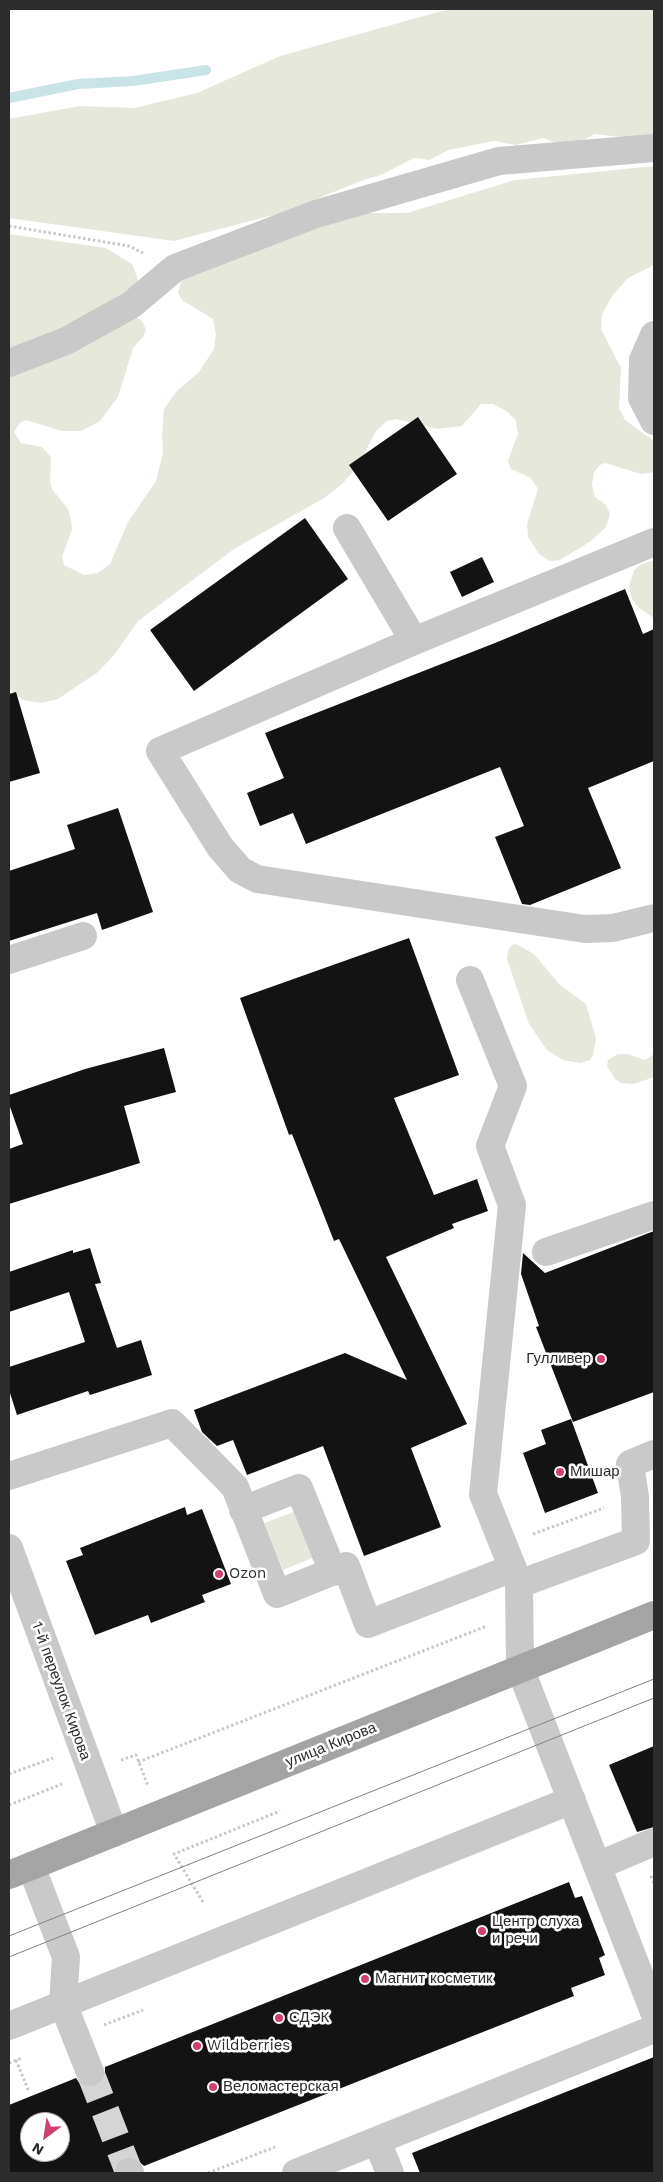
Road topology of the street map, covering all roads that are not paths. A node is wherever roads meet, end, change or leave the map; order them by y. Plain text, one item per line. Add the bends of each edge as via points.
1 (654, 148) edge
2 (654, 335) edge
3 (9, 363) edge
4 (654, 421) edge
5 (347, 528) dead end
6 (654, 542) edge
7 (414, 641) junction
8 (654, 918) edge
9 (83, 936) dead end
10 (9, 960) edge
11 (470, 980) dead end
12 (654, 1215) edge
13 (546, 1252) dead end
14 (654, 1454) edge
15 (9, 1476) edge
16 (243, 1510) junction
17 (9, 1548) edge
18 (512, 1565) junction
19 (333, 1572) junction
20 (654, 1615) edge
21 (520, 1668) junction
22 (572, 1800) junction
23 (114, 1833) junction
24 (654, 1842) edge
25 (597, 1866) junction
26 (20, 1870) edge
27 (63, 2004) junction
28 (654, 2012) edge
29 (9, 2026) edge
30 (654, 2030) edge
31 (90, 2072) tunnel mouth
32 (377, 2141) junction
33 (296, 2173) edge
34 (390, 2173) edge

1 - 3 street via 499,161 316,214 175,268 131,305 66,341
2 - 4 street via 643,360 642,398
5 - 7 street
6 - 7 street
7 - 8 street via 160,751 220,847 240,870 257,879 585,928 613,928
9 - 10 street
11 - 18 street via 513,1086 490,1146 512,1206 483,1494
12 - 13 street
14 - 18 street via 630,1464 636,1541
15 - 16 street via 172,1423 235,1487
16 - 19 street via 277,1594
16 - 19 street via 299,1488
17 - 23 street, 1-й переулок Кирова
18 - 19 street via 368,1624 346,1566
18 - 21 street via 519,1614
20 - 21 main road, улица Кирова
21 - 22 street
21 - 23 main road, улица Кирова
22 - 25 street
22 - 27 street
23 - 26 main road, улица Кирова
24 - 25 street
25 - 28 street
26 - 27 street via 66,1957
27 - 29 street
27 - 31 street
30 - 32 street
32 - 33 street
32 - 34 street

